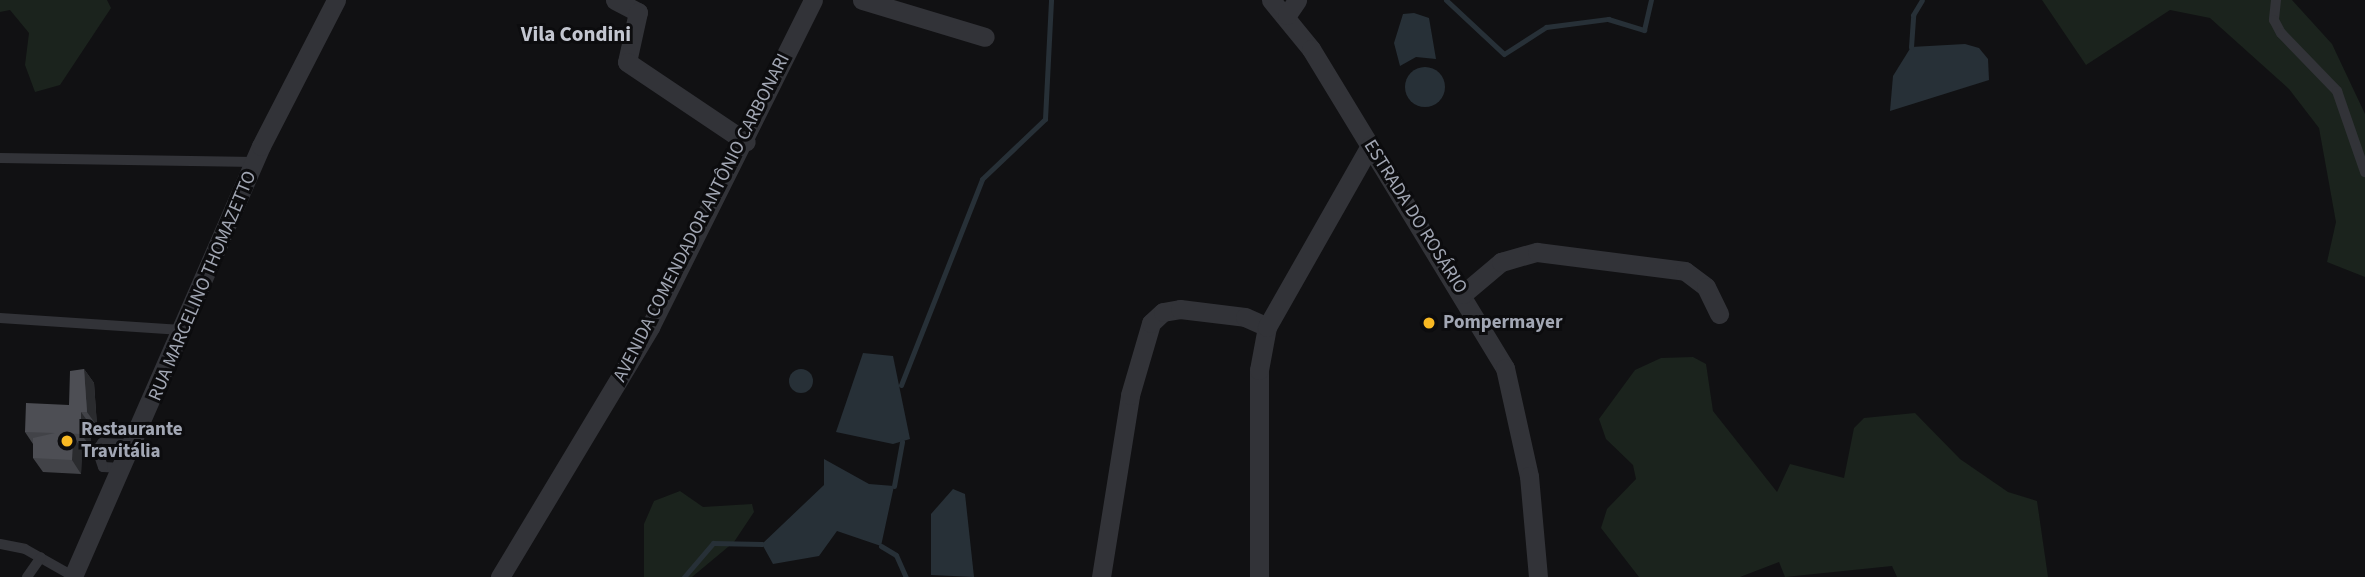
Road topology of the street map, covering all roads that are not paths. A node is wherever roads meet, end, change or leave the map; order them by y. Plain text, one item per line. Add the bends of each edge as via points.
1 (336, 0) edge
2 (615, 0) edge
3 (813, 0) edge
4 (862, 0) edge
5 (1271, 0) edge
6 (2276, 0) edge
7 (1292, 8) edge
8 (985, 37) dead end
9 (746, 142) junction
10 (1370, 146) junction
11 (0, 158) edge
12 (255, 162) junction
13 (2365, 172) edge
14 (1463, 294) junction
15 (1719, 314) dead end
16 (0, 318) edge
17 (1267, 327) junction
18 (186, 330) junction
19 (135, 444) junction
20 (124, 468) junction
21 (0, 544) edge
22 (40, 557) junction
23 (73, 576) edge
24 (27, 577) edge
25 (500, 577) edge
26 (1101, 577) edge
27 (1259, 577) edge
28 (1538, 577) edge

1 - 12 street, RUA MARCELINO THOMAZETTO
2 - 9 street via 638,12 627,62
3 - 9 street, AVENIDA COMENDADOR ANTÔNIO CARBONARI
4 - 8 street
5 - 7 street, ESTRADA DO ROSÁRIO
6 - 13 lane via 2274,20 2281,33 2337,91
7 - 10 street, ESTRADA DO ROSÁRIO
9 - 25 street, AVENIDA COMENDADOR ANTÔNIO CARBONARI via 650,327
10 - 14 street, ESTRADA DO ROSÁRIO
10 - 17 street
11 - 12 lane
12 - 18 street, RUA MARCELINO THOMAZETTO
14 - 15 street via 1501,262 1537,252 1685,271 1706,287
14 - 28 street, ESTRADA DO ROSÁRIO via 1505,368 1515,404
16 - 18 lane
17 - 26 street via 1245,317 1180,309 1163,312 1152,323 1130,395
17 - 27 street via 1259,370
18 - 19 street, RUA MARCELINO THOMAZETTO
19 - 20 street, RUA MARCELINO THOMAZETTO
19 - 20 lane via 102,443 97,450 103,467
20 - 23 street, RUA MARCELINO THOMAZETTO
21 - 22 lane
22 - 23 lane
22 - 24 lane

